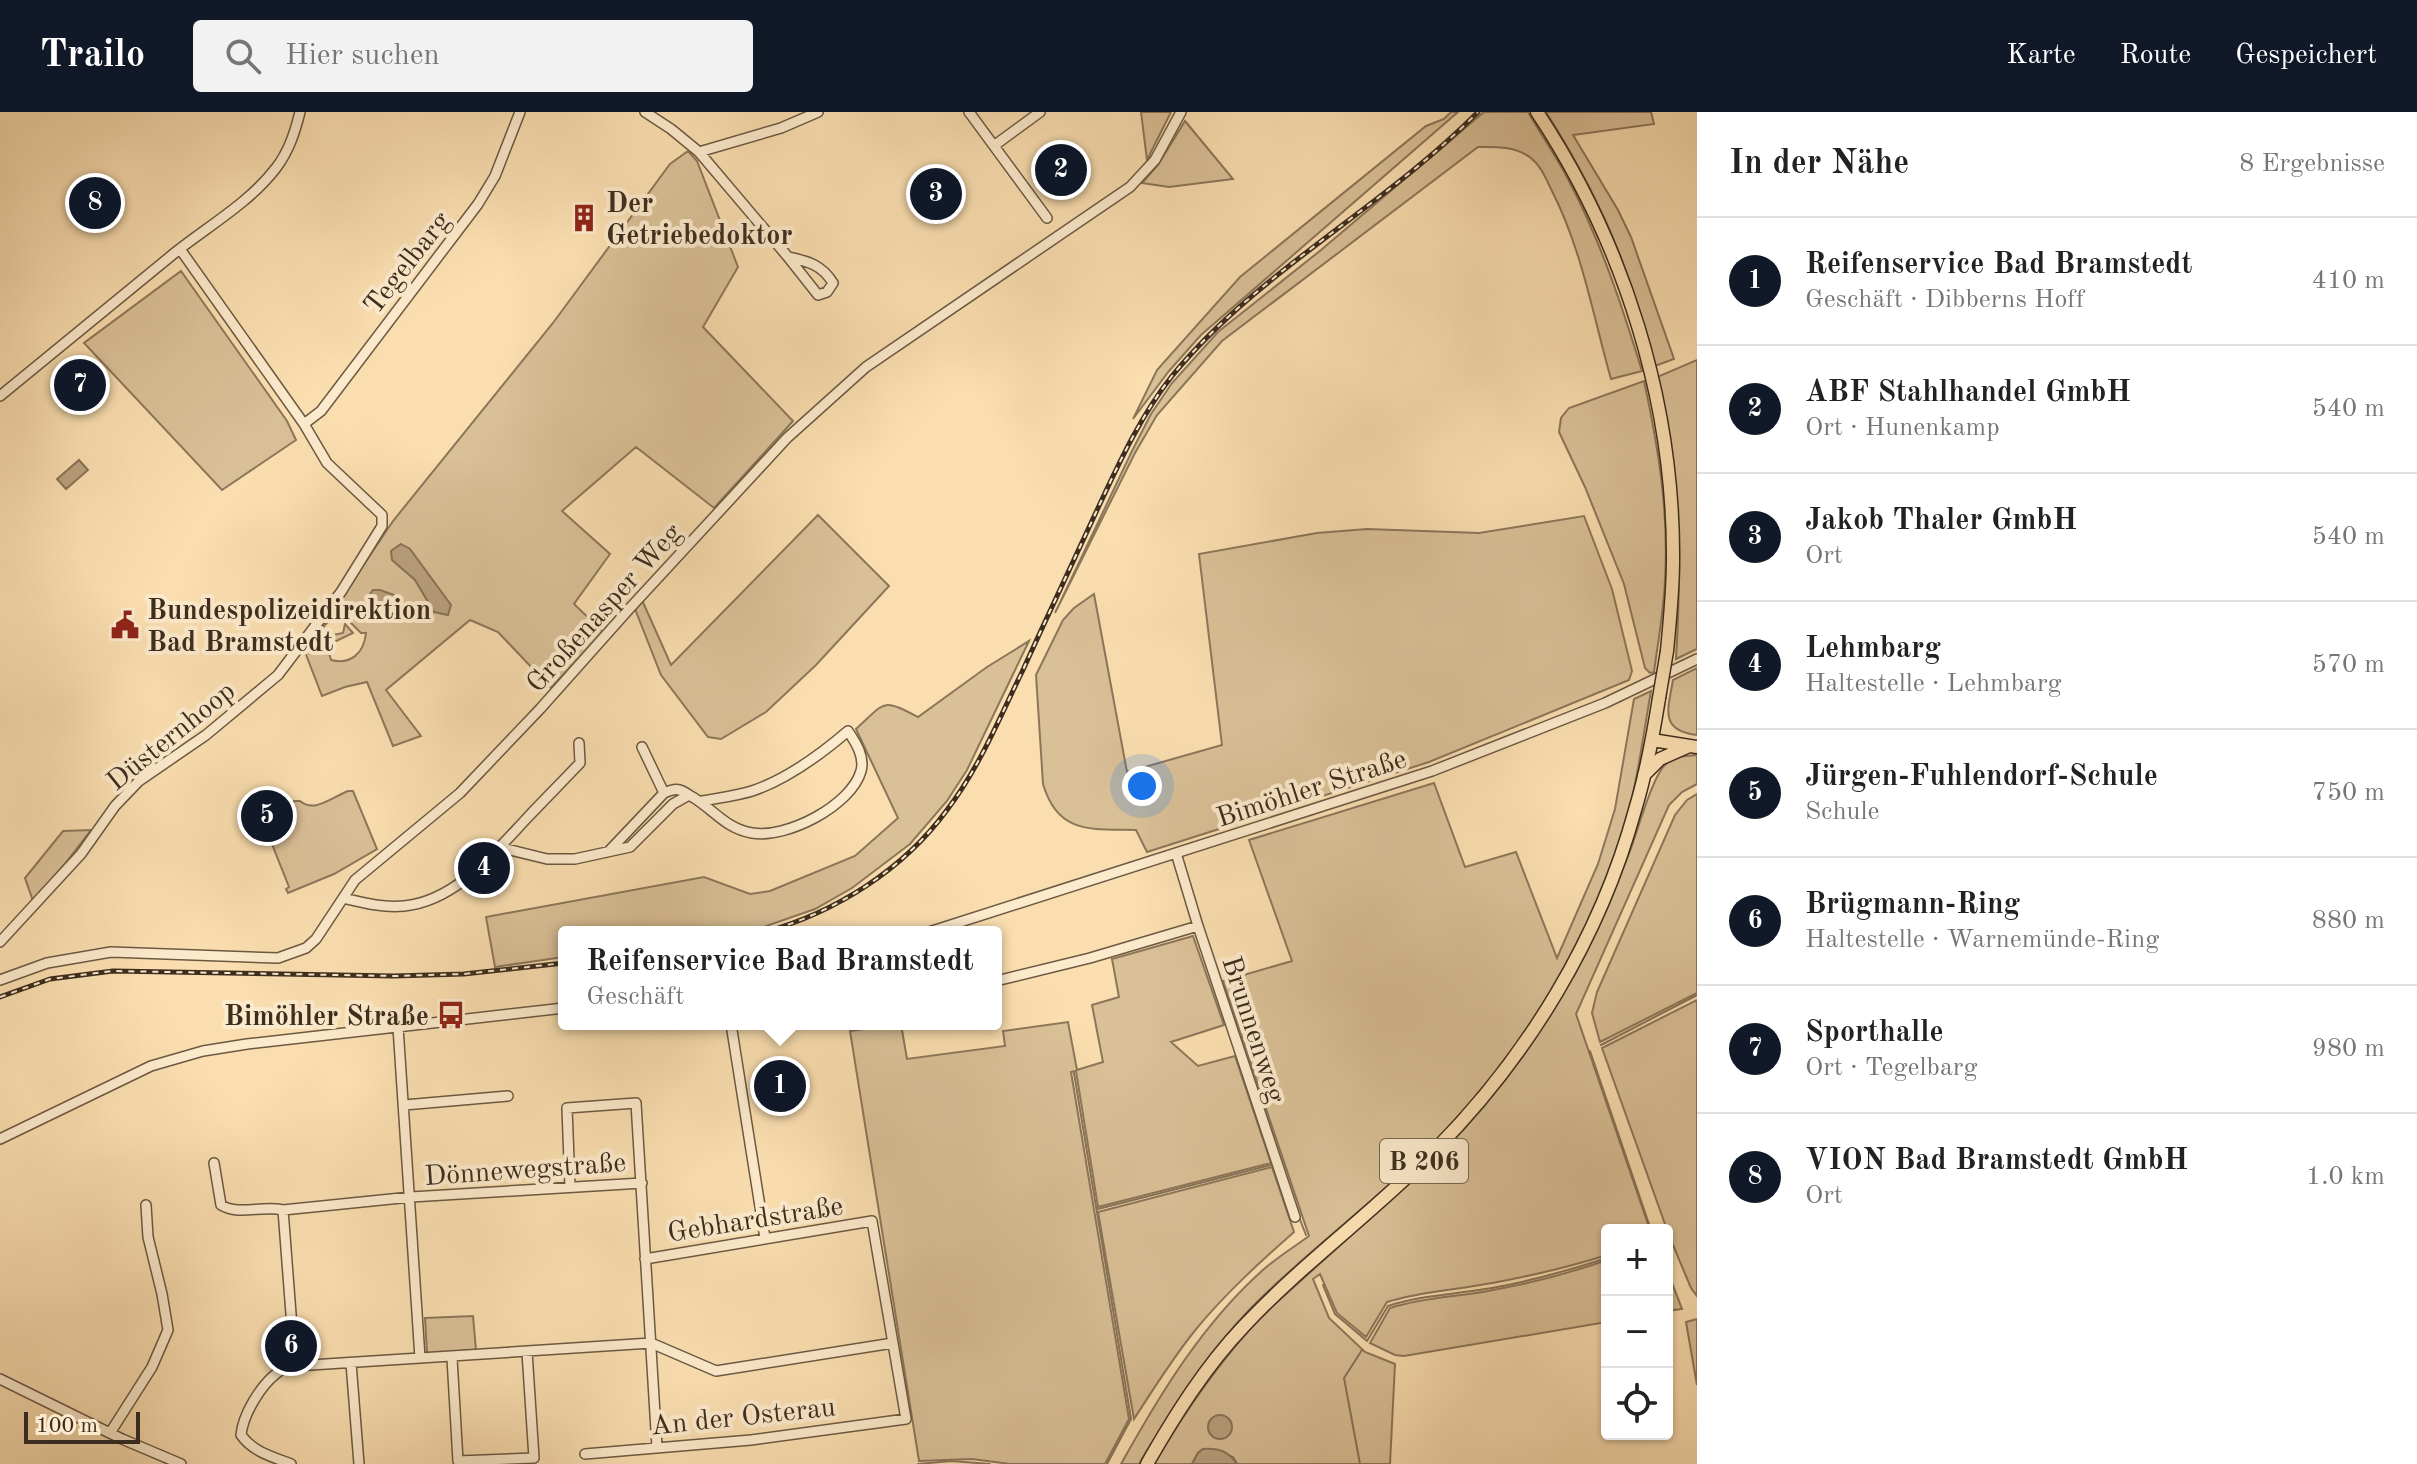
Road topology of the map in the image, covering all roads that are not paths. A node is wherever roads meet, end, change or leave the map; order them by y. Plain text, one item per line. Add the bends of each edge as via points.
1 (300, 112) edge
2 (520, 112) edge
3 (645, 112) edge
4 (818, 112) edge
5 (969, 112) edge
6 (1040, 112) edge
7 (1181, 112) edge
8 (1537, 112) edge
9 (995, 145) junction
10 (699, 152) junction
11 (1047, 218) dead end
12 (180, 249) junction
13 (788, 257) junction
14 (0, 396) edge
15 (304, 424) junction
16 (1697, 659) edge
17 (1652, 740) junction
18 (579, 743) dead end
19 (642, 747) dead end
20 (1692, 747) edge
21 (1644, 775) junction
22 (664, 793) junction
23 (689, 795) junction
24 (702, 801) junction
25 (502, 848) junction
26 (610, 850) junction
27 (1176, 853) junction
28 (343, 898) junction
29 (948, 926) edge
30 (1198, 926) junction
31 (0, 942) edge
32 (0, 980) edge
33 (1002, 980) edge
34 (558, 1009) edge
35 (398, 1027) junction
36 (732, 1030) edge
37 (508, 1096) dead end
38 (404, 1105) junction
39 (0, 1139) edge
40 (214, 1163) dead end
41 (642, 1183) junction
42 (570, 1187) junction
43 (411, 1197) junction
44 (146, 1205) dead end
45 (283, 1210) junction
46 (1295, 1217) dead end
47 (765, 1238) junction
48 (645, 1259) junction
49 (651, 1343) junction
50 (893, 1343) junction
51 (527, 1352) junction
52 (420, 1358) junction
53 (452, 1358) junction
54 (351, 1363) junction
55 (295, 1366) junction
56 (0, 1379) edge
57 (110, 1433) junction
58 (657, 1447) junction
59 (585, 1454) dead end
60 (181, 1464) edge
61 (291, 1464) edge
62 (359, 1464) edge
63 (1147, 1464) edge

1 - 12 street via 292,140 268,178
2 - 15 street, Tegelbarg via 478,204 321,411
3 - 10 street
4 - 10 street
5 - 9 street
6 - 9 street
7 - 28 street, Großenasper Weg via 1155,160 1130,187 866,367 787,438 469,784 355,880
8 - 17 main road, B 206, bridge via 1568,162 1625,287 1665,451 1673,560 1667,651
9 - 11 street
10 - 13 street
12 - 14 street
12 - 15 street
13 - 13 street via 826,272 833,283 827,292 818,295
15 - 31 street, Düsternhoop via 327,463 382,515 382,526 341,592 278,675 206,735 139,781
16 - 27 street, Bimöhler Straße via 1605,703 1432,771
17 - 20 main road
17 - 21 main road, B 206
18 - 25 street via 580,763
19 - 22 street
20 - 21 main road via 1660,759
21 - 63 main road, B 206 via 1624,845 1592,925 1515,1056 1436,1149 1243,1327 1195,1385
22 - 23 street via 680,789
22 - 26 street
23 - 24 street
23 - 26 street via 630,847
24 - 24 street via 720,820 755,834 799,826 852,788 861,772 857,745 848,731 793,772 752,791
25 - 26 street via 547,859
25 - 28 street via 448,892 407,906 374,906
27 - 29 street, Bimöhler Straße
27 - 30 street, Brunnenweg
28 - 32 street, Großenasper Weg via 316,939 278,958 111,952 47,963
30 - 33 street
30 - 46 street, Brunnenweg
34 - 35 street
35 - 38 street
35 - 39 street via 247,1044 173,1059
36 - 47 street
37 - 38 street
38 - 43 street
40 - 45 street, Dönnewegstraße via 221,1205 230,1210
41 - 42 street, Dönnewegstraße
41 - 42 street via 636,1103 567,1108
41 - 48 street
42 - 43 street, Dönnewegstraße
43 - 45 street, Dönnewegstraße
43 - 52 street
44 - 57 street via 168,1330 152,1367
45 - 55 street
47 - 48 street, Gebhardstraße
47 - 50 street, Gebhardstraße via 872,1221
48 - 49 street
49 - 50 street via 716,1371
49 - 51 street
49 - 58 street
50 - 58 street, An der Osterau via 906,1419
51 - 53 street
51 - 53 street via 534,1458 458,1461
52 - 53 street
52 - 54 street
54 - 55 street
54 - 62 street
55 - 61 street via 279,1370 264,1386 241,1435 258,1451
56 - 57 street
57 - 60 street
58 - 59 street, An der Osterau

